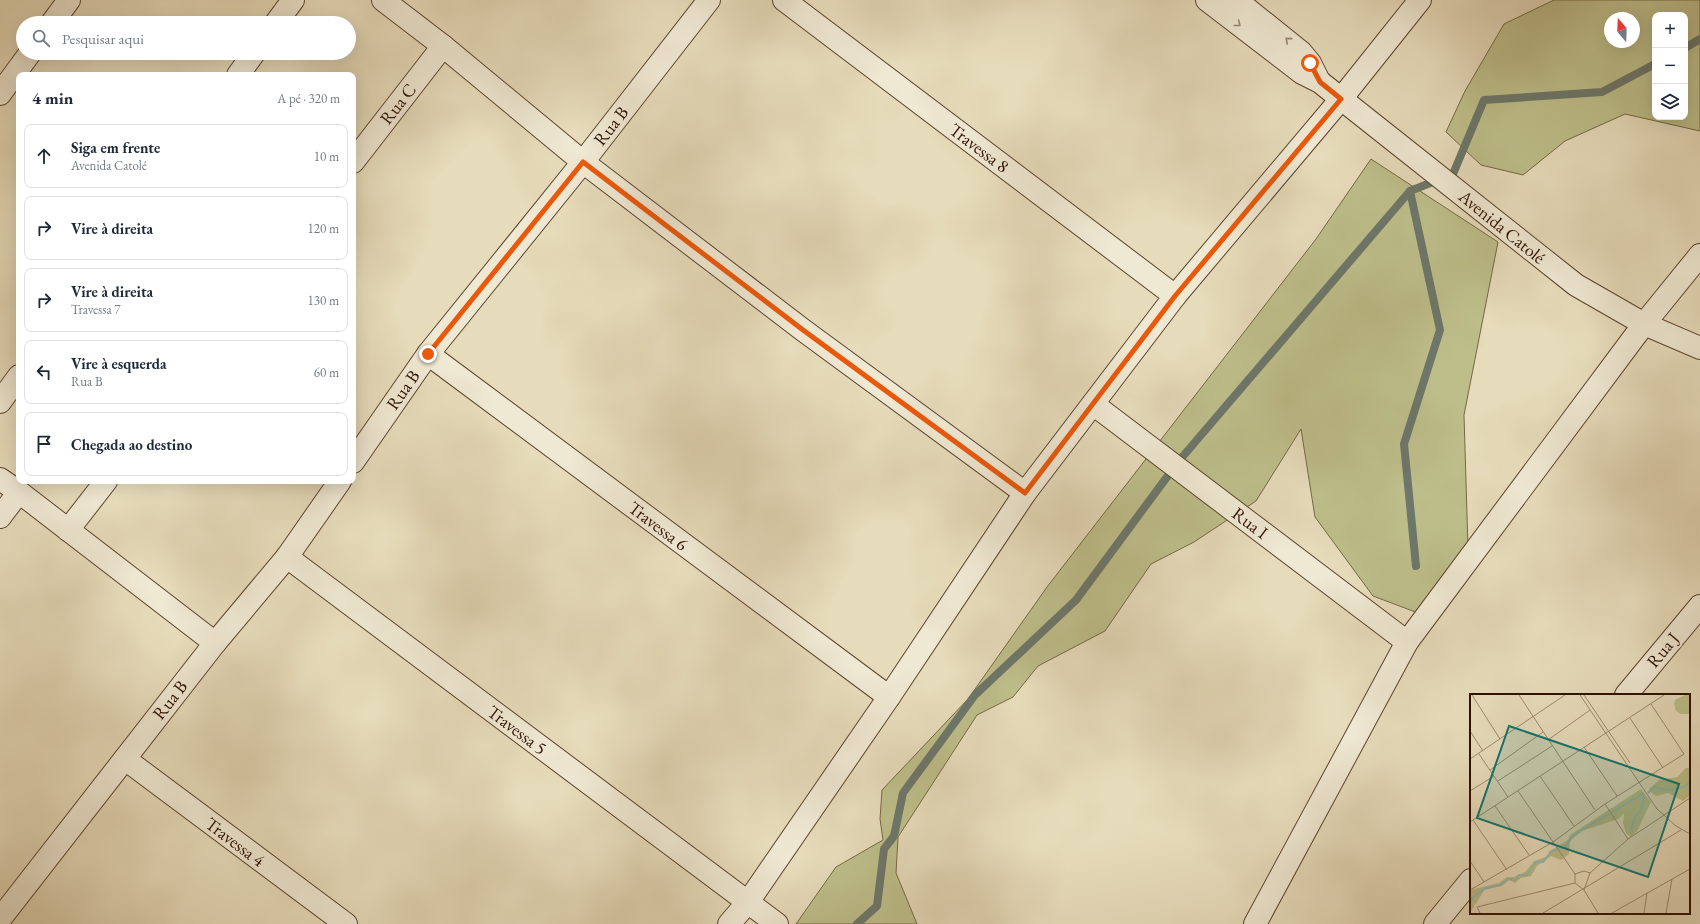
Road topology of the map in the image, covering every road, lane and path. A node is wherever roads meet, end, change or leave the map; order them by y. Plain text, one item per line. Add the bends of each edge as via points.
1 (69, 0) edge
2 (293, 0) edge
3 (709, 0) edge
4 (784, 0) edge
5 (1207, 0) edge
6 (1236, 0) edge
7 (1420, 0) edge
8 (390, 2) edge
9 (57, 16) edge
10 (281, 16) edge
11 (443, 46) junction
12 (25, 60) edge
13 (249, 60) edge
14 (16, 72) edge
15 (16, 72) edge
16 (240, 72) edge
17 (1320, 82) junction
18 (0, 94) edge
19 (1341, 99) junction
20 (356, 158) edge
21 (583, 162) junction
22 (1700, 255) edge
23 (1175, 296) junction
24 (1644, 324) junction
25 (1700, 348) edge
26 (428, 354) junction
27 (16, 380) edge
28 (0, 402) edge
29 (1093, 404) junction
30 (356, 458) edge
31 (0, 479) edge
32 (104, 484) edge
33 (338, 484) edge
34 (20, 492) junction
35 (1025, 493) junction
36 (0, 517) edge
37 (68, 530) junction
38 (287, 557) junction
39 (1700, 606) edge
40 (1407, 642) junction
41 (215, 643) junction
42 (1627, 694) edge
43 (889, 697) junction
44 (125, 759) junction
45 (1470, 881) edge
46 (748, 902) junction
47 (0, 918) edge
48 (346, 924) edge
49 (729, 924) edge
50 (777, 924) edge
51 (1255, 924) edge
52 (1434, 924) edge

1 - 9 street
2 - 10 street
3 - 21 street, Rua B
4 - 23 street, Travessa 8
5 -> 17 street, Avenida Catolé via 1302,73
17 -> 6 street, Avenida Catolé via 1301,52
7 - 19 street
8 - 11 street
11 - 20 street, Rua C
11 - 21 street
12 - 15 street
13 - 16 street
14 - 18 street
17 - 19 street, Avenida Catolé
19 - 23 street
19 - 24 street, Avenida Catolé via 1576,285
21 - 26 street, Rua B
21 - 35 street via 803,330
22 - 24 street
23 - 29 street
24 - 25 street, Avenida Catolé
24 - 40 street
26 - 30 street, Rua B
26 - 43 street, Travessa 6
27 - 28 street
29 - 35 street
29 - 40 street, Rua I
31 - 34 street
32 - 37 street
33 - 38 street, Rua B
34 - 36 street
34 - 37 street
35 - 43 street
37 - 41 street
38 - 41 street, Rua B
38 - 46 street, Travessa 5
39 - 42 street, Rua J
40 - 51 street
41 - 44 street, Rua B
43 - 46 street
44 - 47 street, Rua B
44 - 48 street, Travessa 4
45 - 52 street
46 - 49 street
46 - 50 street, Travessa 5

